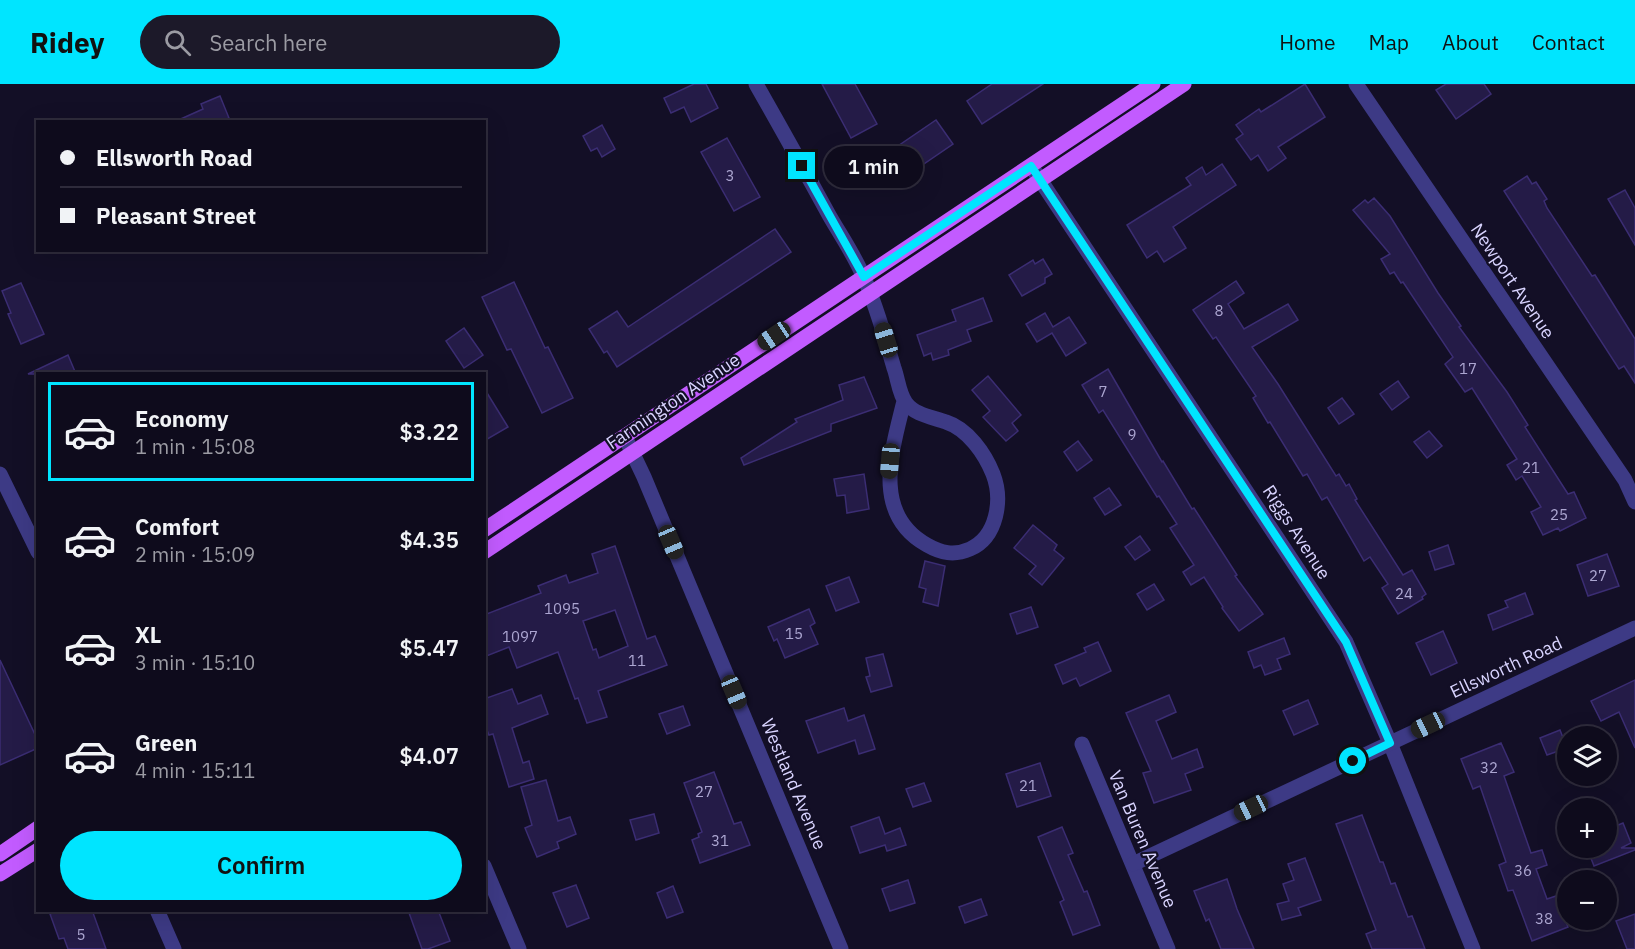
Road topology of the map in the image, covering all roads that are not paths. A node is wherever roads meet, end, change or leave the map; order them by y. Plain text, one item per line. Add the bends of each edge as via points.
1 (756, 84) edge
2 (1153, 84) edge
3 (1356, 84) edge
4 (1174, 87) edge
5 (1031, 166) junction
6 (1040, 179) junction
7 (864, 277) junction
8 (870, 293) junction
9 (904, 401) junction
10 (625, 436) junction
11 (633, 452) junction
12 (0, 474) edge
13 (1635, 502) edge
14 (486, 530) edge
15 (36, 548) edge
16 (486, 551) edge
17 (1635, 628) edge
18 (1390, 743) junction
19 (1082, 744) dead end
20 (36, 829) edge
21 (36, 851) edge
22 (0, 854) edge
23 (1133, 864) junction
24 (486, 871) edge
25 (0, 874) edge
26 (158, 912) edge
27 (174, 949) edge
28 (519, 949) edge
29 (841, 949) edge
30 (1168, 949) edge
31 (1473, 949) edge

1 - 7 street
2 - 5 main road, Farmington Avenue
3 - 13 street, Newport Avenue via 1625,480
4 - 6 main road, Farmington Avenue
5 - 6 street, Riggs Avenue
5 - 7 main road, Farmington Avenue
6 - 8 main road, Farmington Avenue
6 - 18 street, Riggs Avenue via 1346,642
7 - 8 street
7 - 10 main road, Farmington Avenue
8 - 9 street
8 - 11 main road, Farmington Avenue
9 - 9 street via 889,467 894,506 906,527 925,544 951,554 968,550 984,540 993,525 998,491 992,472 966,434
10 - 11 street, Westland Avenue
10 - 14 main road, Farmington Avenue
11 - 16 main road, Farmington Avenue
11 - 29 street, Westland Avenue
12 - 15 street
17 - 18 street, Ellsworth Road
18 - 23 street, Ellsworth Road
18 - 31 street, Riggs Avenue
19 - 23 street, Van Buren Avenue
20 - 22 main road
21 - 25 main road
23 - 30 street, Van Buren Avenue
24 - 28 street
26 - 27 street

